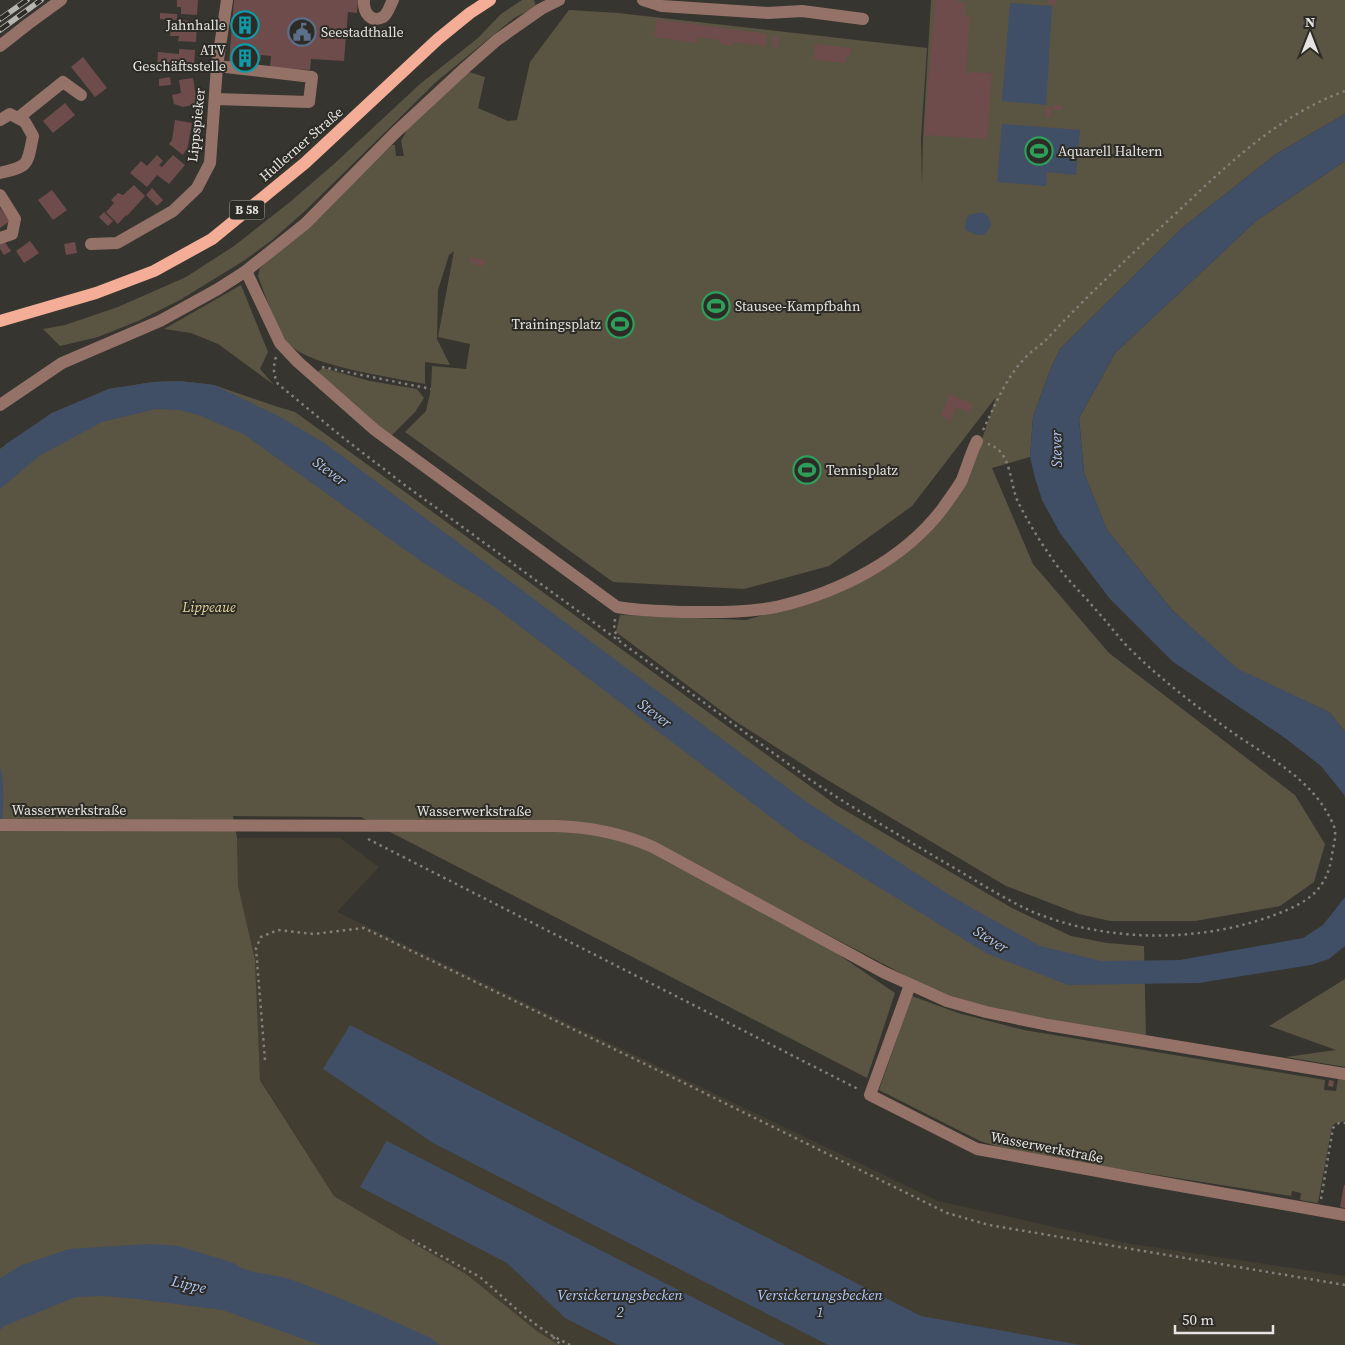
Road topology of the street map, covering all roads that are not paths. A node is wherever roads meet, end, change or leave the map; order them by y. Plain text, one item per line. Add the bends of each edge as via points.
1 (61, 0) edge
2 (227, 0) edge
3 (364, 0) edge
4 (393, 0) edge
5 (490, 0) edge
6 (558, 0) edge
7 (643, 0) edge
8 (863, 19) dead end
9 (0, 46) edge
10 (217, 66) junction
11 (81, 95) dead end
12 (214, 99) junction
13 (18, 118) junction
14 (0, 120) edge
15 (0, 173) edge
16 (0, 195) edge
17 (0, 238) edge
18 (91, 244) dead end
19 (246, 271) junction
20 (0, 321) edge
21 (0, 404) edge
22 (977, 441) road end
23 (0, 825) edge
24 (910, 985) junction
25 (1340, 1073) edge
26 (1345, 1215) edge

1 - 9 street
2 - 10 street, Lippspieker
3 - 4 street via 366,13 377,19 386,14
5 - 20 main road, Hullerner Straße / B 58 via 438,39 305,163 212,239 154,271 96,293
6 - 19 street via 497,40 396,132 305,224
7 - 8 street via 662,6 768,13 808,12
10 - 12 street, Lippspieker
10 - 12 street via 312,77 308,102
11 - 13 street via 63,82
12 - 18 street, Lippspieker via 210,163 198,188 173,211 116,243
13 - 14 street via 10,114
13 - 15 street via 25,122 33,136 28,160 22,168
16 - 17 street via 15,219 12,234
19 - 21 street via 160,321 62,363
19 - 22 street via 280,343 298,362 375,430 617,607 742,611 775,607 840,586 883,562 921,534 962,480
23 - 24 street, Wasserwerkstraße via 571,826 603,830 653,847
24 - 25 street, Wasserwerkstraße via 966,1007 1017,1019
24 - 26 street, Wasserwerkstraße via 870,1095 977,1149

